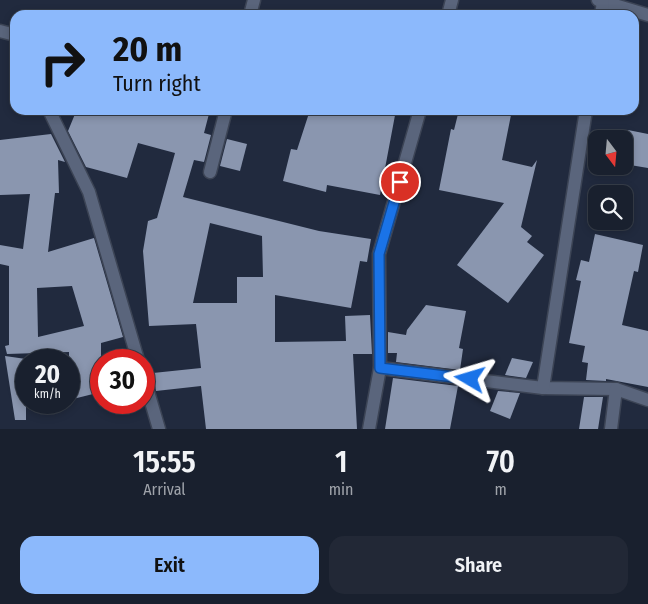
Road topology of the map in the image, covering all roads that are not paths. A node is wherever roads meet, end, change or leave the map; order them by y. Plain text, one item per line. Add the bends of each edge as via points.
1 (600, 1) edge
2 (631, 10) edge
3 (51, 115) edge
4 (225, 115) edge
5 (419, 115) edge
6 (585, 115) edge
7 (210, 172) dead end
8 (135, 349) edge
9 (380, 368) junction
10 (543, 388) junction
11 (616, 389) junction
12 (648, 400) edge
13 (155, 414) edge
14 (159, 429) edge
15 (369, 429) edge
16 (611, 429) edge

1 - 2 street
3 - 8 street via 89,192
4 - 7 street
5 - 9 street via 379,254
6 - 10 street
9 - 10 street
9 - 15 street
10 - 11 street
11 - 12 street
11 - 16 street
13 - 14 street

